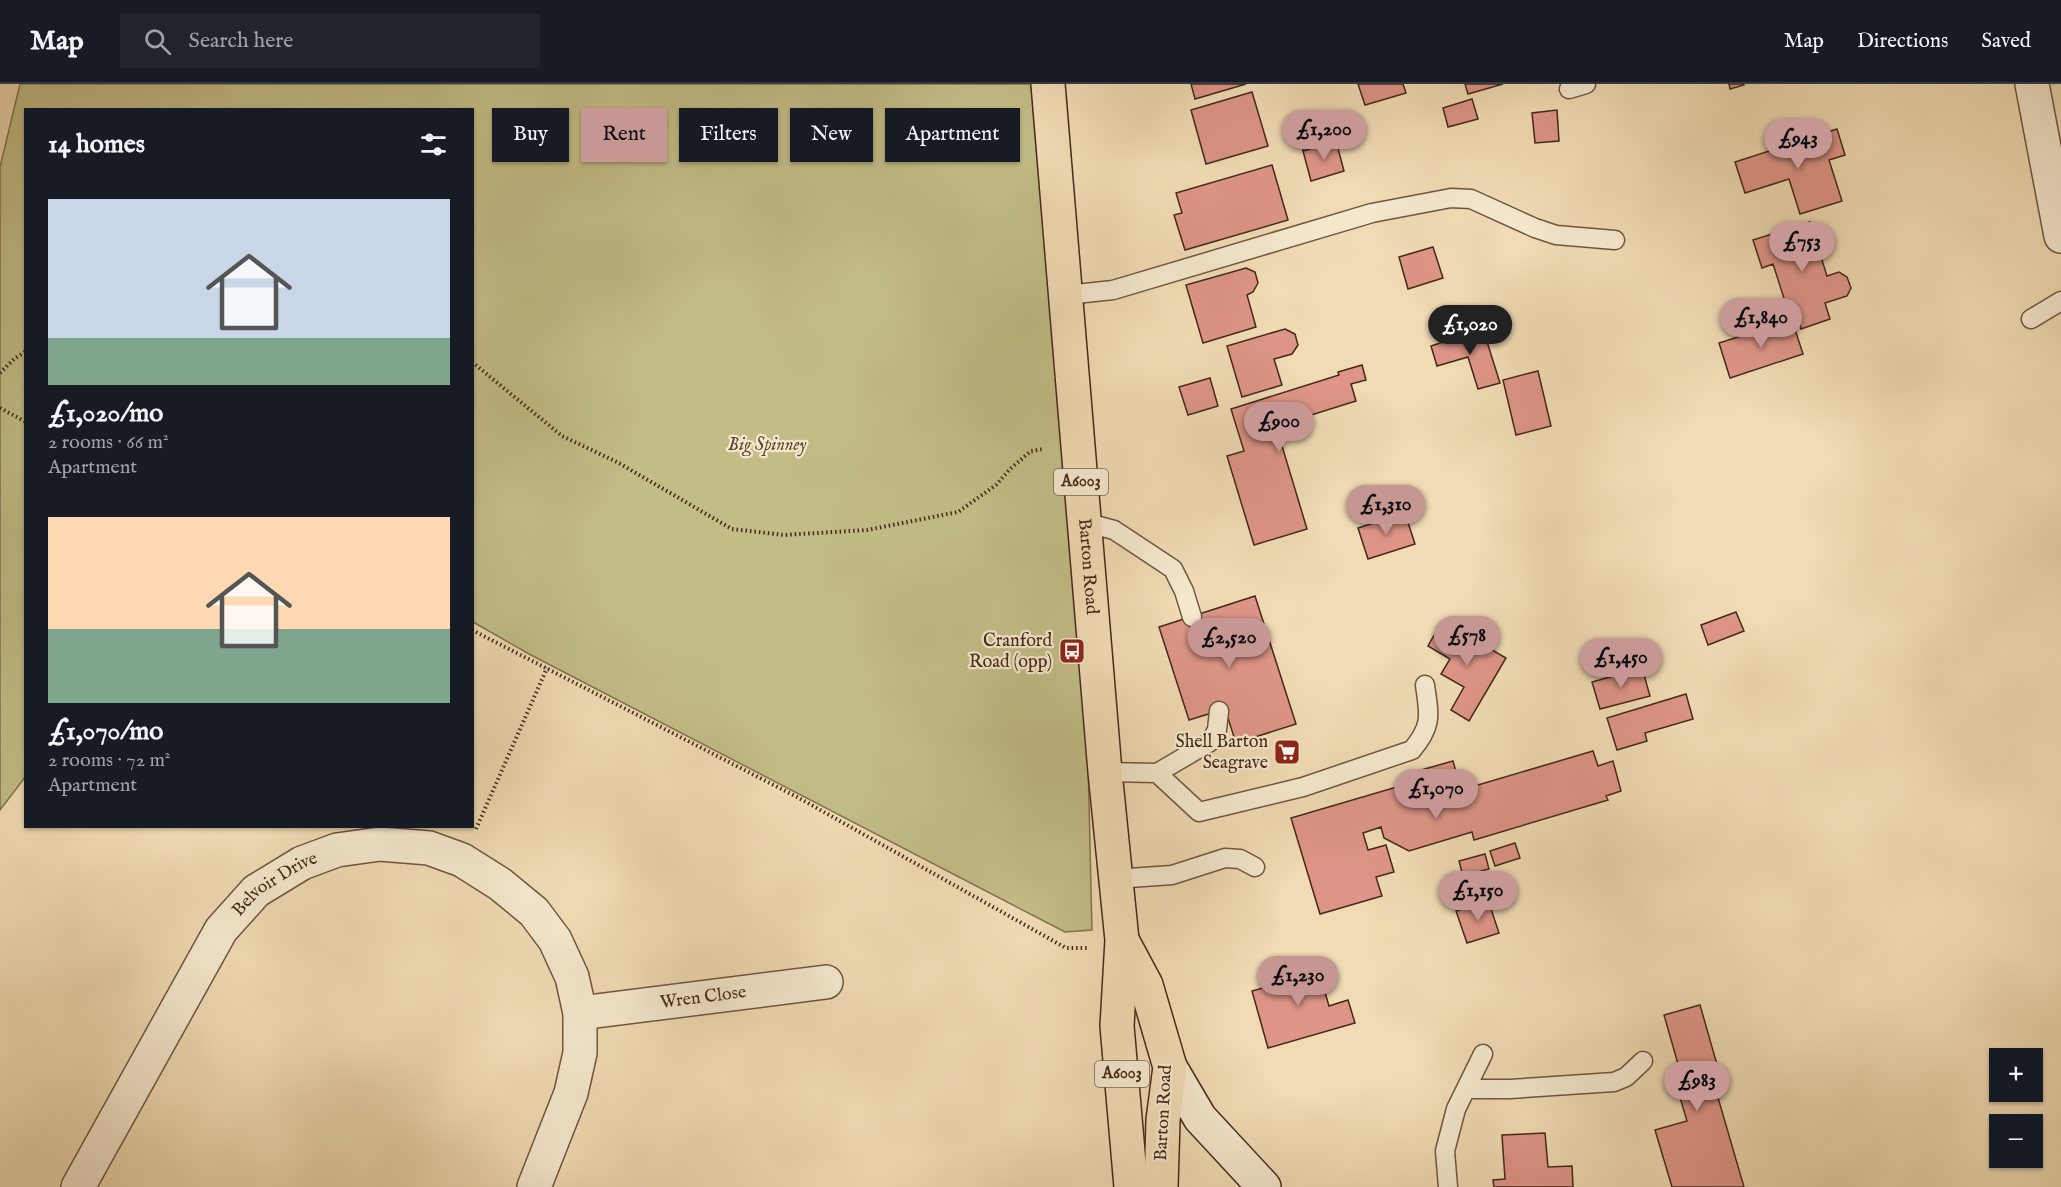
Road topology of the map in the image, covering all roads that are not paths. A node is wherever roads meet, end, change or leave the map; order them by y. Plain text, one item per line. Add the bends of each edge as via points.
1 (1048, 84) edge
2 (2032, 84) edge
3 (2061, 236) edge
4 (1615, 240) dead end
5 (1066, 295) junction
6 (2061, 301) edge
7 (2031, 319) dead end
8 (1084, 522) junction
9 (1192, 617) dead end
10 (1425, 686) dead end
11 (1219, 711) dead end
12 (1105, 772) junction
13 (1157, 773) junction
14 (1255, 867) dead end
15 (1115, 879) junction
16 (1106, 944) junction
17 (826, 982) dead end
18 (580, 1014) junction
19 (1483, 1054) dead end
20 (1643, 1061) dead end
21 (1170, 1067) junction
22 (1466, 1089) junction
23 (1200, 1118) junction
24 (1163, 1120) junction
25 (1127, 1122) junction
26 (78, 1187) edge
27 (534, 1187) edge
28 (1131, 1187) edge
29 (1161, 1187) edge
30 (1264, 1187) edge
31 (1448, 1187) edge

1 - 5 main road, Barton Road / A6003
2 - 3 street
4 - 5 lane via 1556,235 1471,199 1451,198 1371,213 1113,290
5 - 8 main road, Barton Road / A6003
6 - 7 lane
8 - 9 lane via 1114,530 1173,569
8 - 12 main road, Barton Road / A6003
10 - 13 lane via 1429,720 1423,737 1412,750 1303,787 1199,812
11 - 13 lane via 1217,730 1210,742
12 - 13 lane
12 - 15 main road, Barton Road / A6003
14 - 15 lane via 1240,859 1225,858 1172,875
15 - 16 main road, Barton Road / A6003
16 - 21 main road, Barton Road via 1146,985
16 - 25 main road, Barton Road / A6003
17 - 18 street, Wren Close
18 - 26 street, Belvoir Drive via 572,977 555,940 534,912 500,884 462,860 429,848 380,844 337,850 302,863 256,891 221,930
18 - 27 street, Belvoir Drive via 580,1053 571,1093
19 - 22 lane
20 - 22 lane via 1614,1082
21 - 23 street
21 - 24 main road, Barton Road
22 - 31 lane via 1445,1150
23 - 24 street
23 - 30 street
24 - 25 street
24 - 29 main road, Barton Road
25 - 28 main road, Barton Road / A6003

